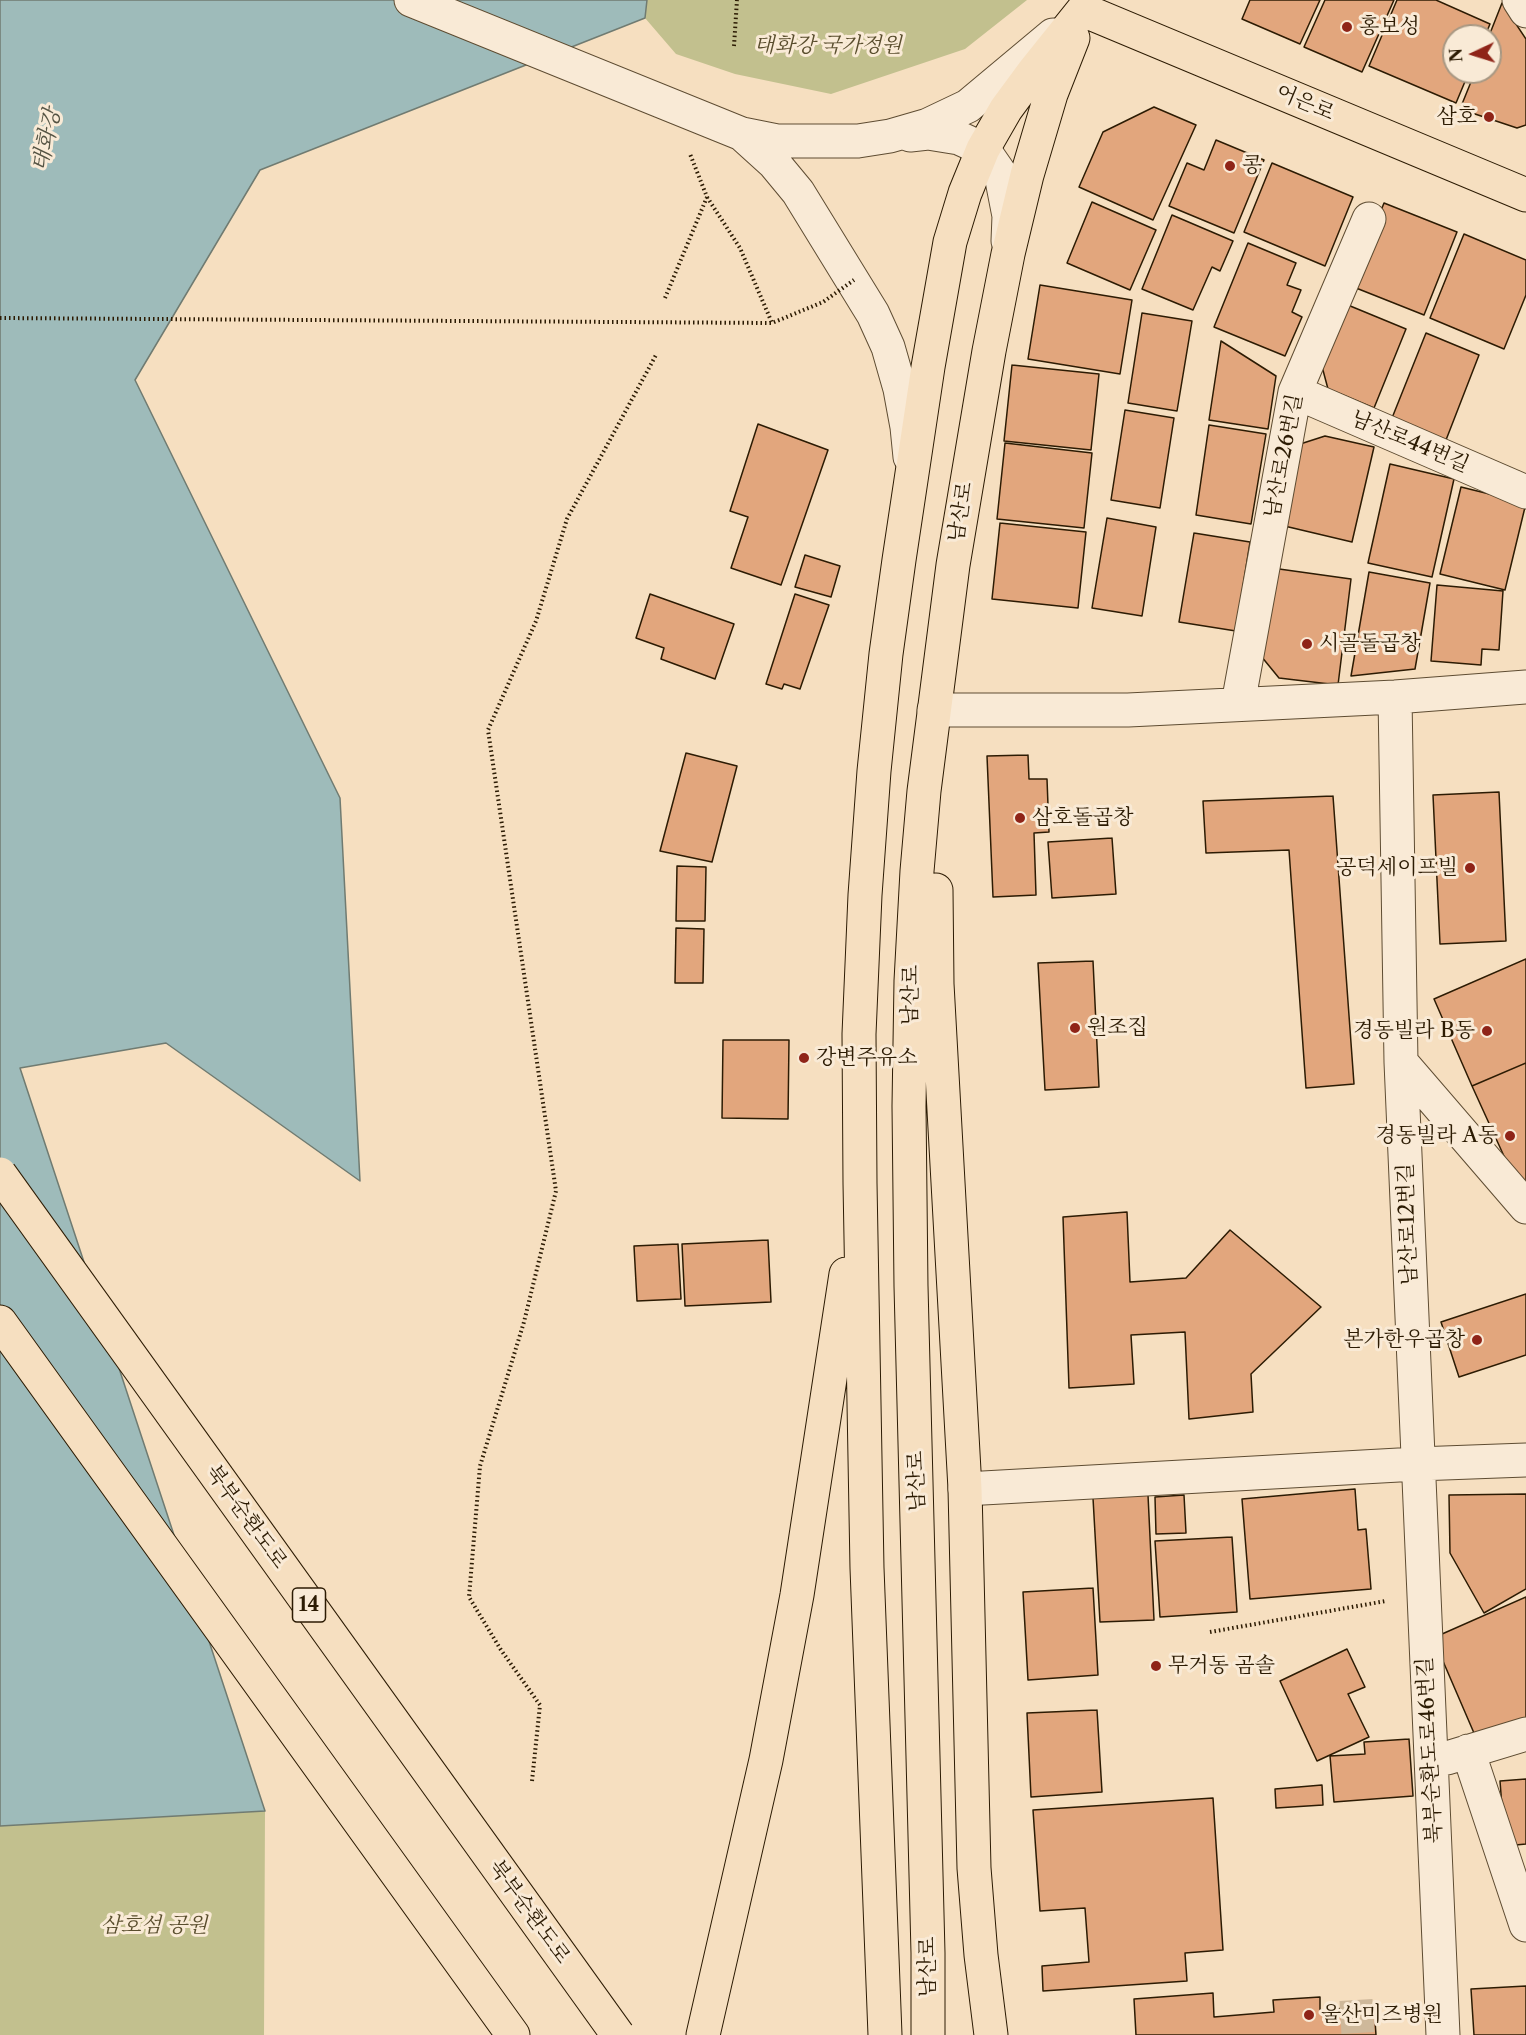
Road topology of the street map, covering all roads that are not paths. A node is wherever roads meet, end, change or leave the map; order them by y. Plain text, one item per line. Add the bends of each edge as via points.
1 (411, 0) edge
2 (1519, 0) edge
3 (1085, 5) edge
4 (1526, 11) edge
5 (742, 134) junction
6 (890, 136) junction
7 (983, 149) junction
8 (1526, 195) edge
9 (1368, 219) dead end
10 (1008, 254) junction
11 (1294, 392) junction
12 (912, 476) junction
13 (1526, 492) edge
14 (1526, 687) edge
15 (1395, 697) junction
16 (1238, 704) junction
17 (934, 710) junction
18 (1401, 1062) junction
19 (0, 1174) edge
20 (860, 1183) junction
21 (1526, 1208) edge
22 (0, 1322) edge
23 (1526, 1460) edge
24 (1417, 1464) junction
25 (964, 1489) junction
26 (1526, 1734) edge
27 (1468, 1751) junction
28 (1431, 1763) junction
29 (1526, 1925) edge
30 (513, 2035) edge
31 (618, 2035) edge
32 (703, 2035) edge
33 (885, 2035) edge
34 (928, 2035) edge
35 (991, 2035) edge
36 (1443, 2035) edge

1 - 5 street
2 - 4 street
3 - 6 street via 968,106 928,125
3 - 7 main road via 1006,109
3 - 8 main road, 어은로
3 - 10 main road, 남산로 via 1048,104
5 - 6 street via 809,142
5 - 12 street via 798,192 873,314 900,388
6 - 7 street via 928,133 959,138
7 - 10 street via 1001,175 1009,216
7 - 12 main road via 950,242
9 - 11 street, 남산로26번길
10 - 17 main road, 남산로 via 969,461
11 - 13 street, 남산로44번길
11 - 16 street, 남산로26번길
12 - 20 main road via 886,654 874,771 859,1035
14 - 15 street
15 - 16 street
15 - 18 street, 남산로12번길
16 - 17 street via 1128,710
17 - 25 main road via 937,984
17 - 34 main road, 남산로 via 917,871 909,1106
18 - 21 street
18 - 24 street, 남산로12번길
19 - 31 main road, 북부순환도로 / 14, bridge
20 - 32 main road via 797,1595 766,1760
20 - 33 main road via 868,1580
22 - 30 main road
23 - 24 street
24 - 25 street
24 - 28 street, 북부순환도로46번길
25 - 35 main road via 974,1868
26 - 27 street
27 - 28 street
27 - 29 street
28 - 36 street, 북부순환도로46번길

